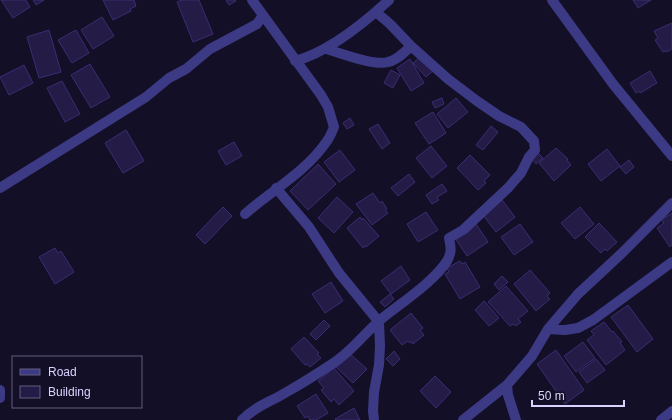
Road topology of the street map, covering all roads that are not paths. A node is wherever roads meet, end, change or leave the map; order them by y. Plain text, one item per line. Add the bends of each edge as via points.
1 (252, 0) edge
2 (389, 0) edge
3 (552, 0) edge
4 (376, 12) junction
5 (263, 15) junction
6 (411, 46) junction
7 (326, 49) junction
8 (295, 61) junction
9 (672, 156) edge
10 (0, 188) edge
11 (276, 188) junction
12 (672, 203) edge
13 (245, 214) dead end
14 (672, 262) edge
15 (379, 322) junction
16 (548, 329) junction
17 (507, 385) junction
18 (0, 390) edge
19 (0, 398) edge
20 (672, 411) edge
21 (242, 420) edge
22 (374, 420) edge
23 (462, 420) edge
24 (516, 420) edge
25 (661, 420) edge

1 - 5 street
2 - 4 street
3 - 9 street via 612,84
4 - 6 street
4 - 7 street
5 - 8 street
5 - 10 street via 257,24 210,50 146,97
6 - 7 street via 400,57 388,62 374,62
6 - 15 street via 476,102 521,127 534,141 535,150 508,188 463,230 449,238 452,251 447,262
7 - 8 street
8 - 11 street via 328,107 334,127 328,141 310,161
11 - 13 street
11 - 15 street via 309,227 339,273
12 - 16 street via 578,294
14 - 16 street via 593,320 578,328
15 - 21 street via 333,364 260,406
15 - 22 street via 380,352 374,392
16 - 17 street via 532,356
17 - 23 street
17 - 24 street
18 - 19 street
20 - 25 street

